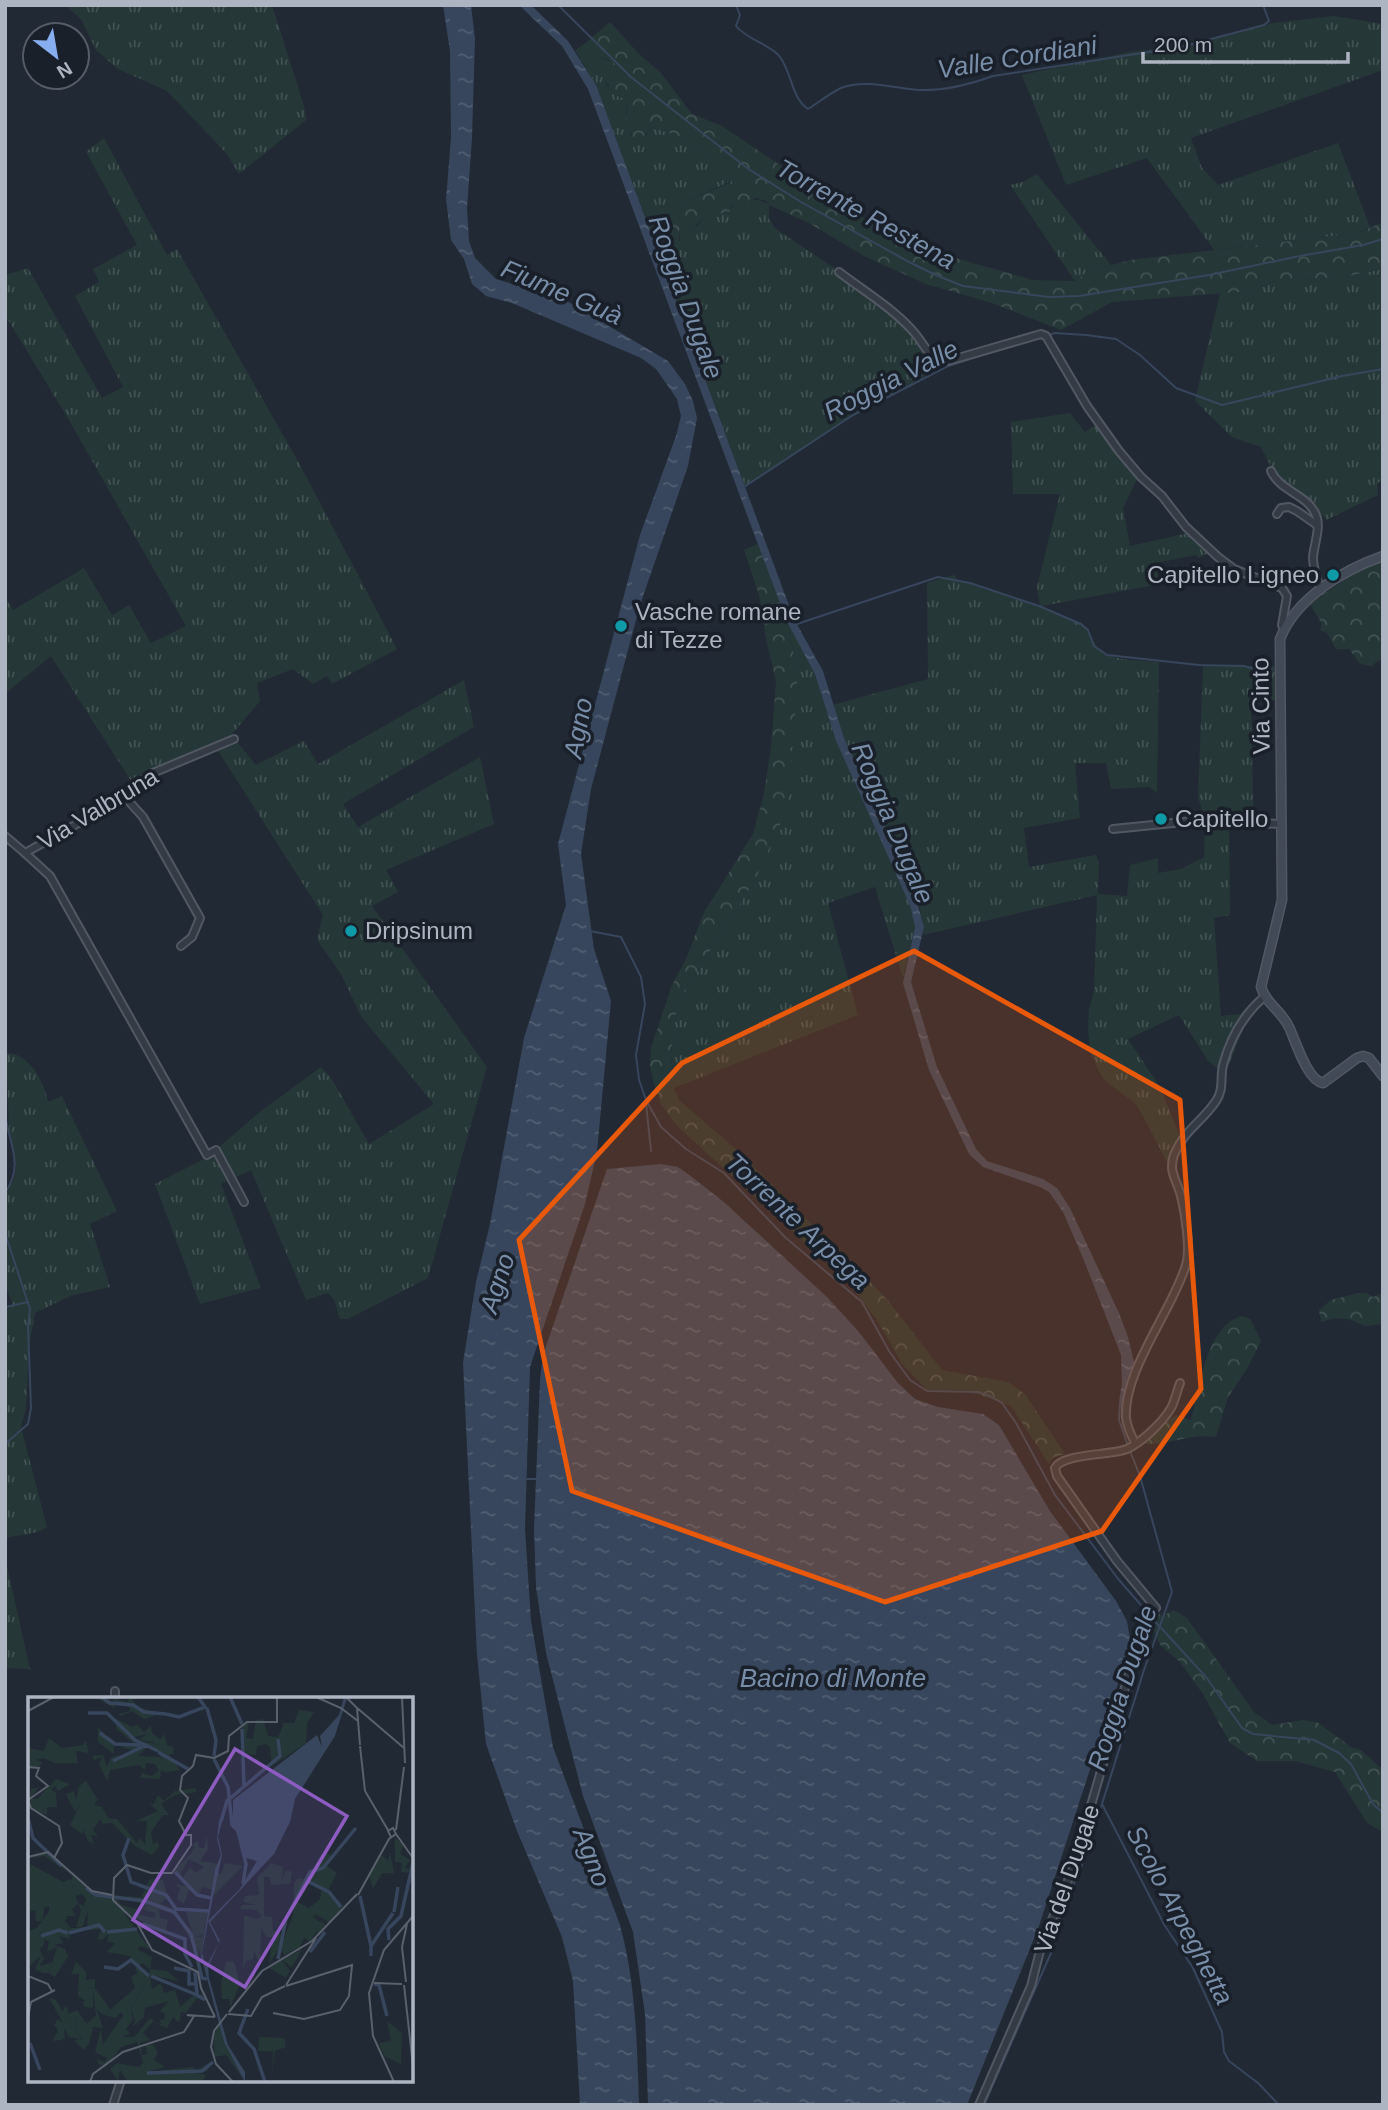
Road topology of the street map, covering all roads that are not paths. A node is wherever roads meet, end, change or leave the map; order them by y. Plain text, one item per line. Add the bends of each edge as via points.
1 (839, 272) dead end
2 (1271, 471) dead end
3 (1277, 514) dead end
4 (1317, 526) junction
5 (1383, 556) edge
6 (1321, 590) junction
7 (1284, 629) junction
8 (234, 739) dead end
9 (125, 797) junction
10 (1282, 824) junction
11 (1113, 829) dead end
12 (5, 836) edge
13 (25, 853) junction
14 (181, 946) dead end
15 (1264, 997) junction
16 (1383, 1076) edge
17 (244, 1202) dead end
18 (1180, 1383) dead end
19 (1134, 1445) junction
20 (120, 2082) edge
21 (113, 2105) edge
22 (979, 2105) edge

1 - 7 street via 894,312 937,360 1046,336 1119,451 1186,527 1234,569 1282,588 1287,596
2 - 4 street via 1309,504
3 - 4 street via 1289,507
4 - 6 street via 1313,560
5 - 6 street, Via Cinto
6 - 7 street, Via Cinto
7 - 10 street, Via Cinto via 1279,650
8 - 9 street, Via Valbruna via 148,775
9 - 13 street, Via Valbruna
9 - 14 street via 143,817 200,918 192,937
10 - 11 street via 1193,821
10 - 15 street, Via Cinto via 1282,910 1263,977
12 - 13 street, Via Valbruna
13 - 17 street via 50,876 206,1155 216,1150
15 - 16 street via 1281,1013 1319,1083 1363,1056
15 - 19 street via 1248,1010 1237,1030 1223,1064 1218,1099 1185,1134 1173,1157 1171,1171 1181,1195 1188,1254 1130,1390 1126,1421
18 - 19 street, Via del Dugale via 1172,1407
19 - 22 street, Via del Dugale via 1067,1459 1059,1462 1055,1472 1156,1608 1144,1622 1072,1871 1041,1947 1031,1986
20 - 21 street

